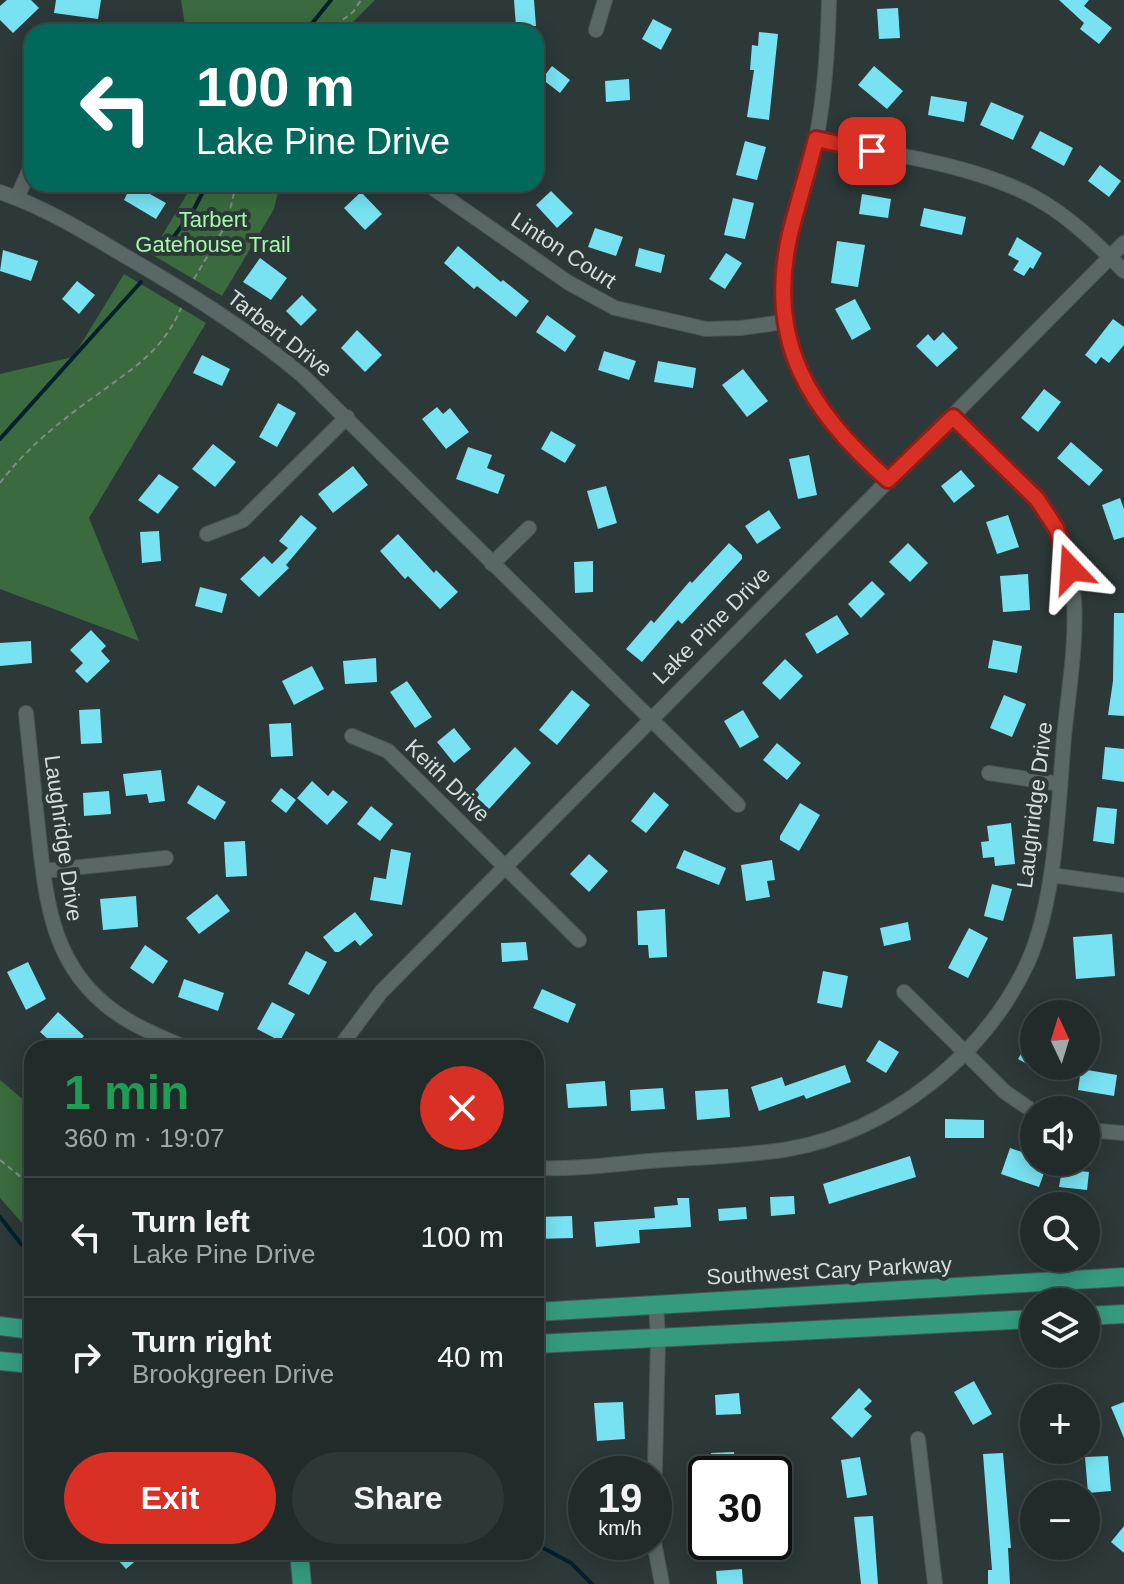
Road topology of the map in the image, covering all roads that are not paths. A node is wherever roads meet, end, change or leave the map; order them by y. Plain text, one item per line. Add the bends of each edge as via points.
1 (605, 0) edge
2 (829, 0) edge
3 (596, 30) dead end
4 (816, 139) junction
5 (24, 182) edge
6 (0, 192) edge
7 (438, 192) edge
8 (17, 198) junction
9 (1124, 243) edge
10 (1110, 257) junction
11 (1124, 271) edge
12 (784, 322) junction
13 (347, 417) junction
14 (953, 417) junction
15 (888, 480) junction
16 (529, 528) dead end
17 (207, 534) dead end
18 (492, 564) junction
19 (26, 713) dead end
20 (651, 720) junction
21 (352, 736) dead end
22 (989, 773) dead end
23 (1060, 784) junction
24 (738, 805) dead end
25 (166, 858) dead end
26 (506, 866) junction
27 (43, 871) junction
28 (1051, 875) junction
29 (1124, 885) edge
30 (579, 940) dead end
31 (904, 992) dead end
32 (168, 1040) edge
33 (345, 1040) edge
34 (965, 1053) junction
35 (1020, 1102) edge
36 (1100, 1131) edge
37 (1124, 1133) edge
38 (544, 1167) edge
39 (1124, 1277) edge
40 (656, 1304) junction
41 (544, 1311) edge
42 (1124, 1314) edge
43 (1100, 1315) edge
44 (1020, 1320) edge
45 (0, 1326) edge
46 (24, 1329) edge
47 (658, 1339) junction
48 (544, 1344) edge
49 (0, 1361) edge
50 (24, 1363) edge
51 (918, 1439) dead end
52 (655, 1456) edge
53 (300, 1560) edge
54 (657, 1560) edge
55 (302, 1584) edge
56 (662, 1584) edge
57 (935, 1584) edge

1 - 3 street
2 - 4 street
4 - 10 street via 956,168 1032,196
4 - 12 street via 790,235
5 - 8 street
6 - 8 street, Tarbert Drive
7 - 12 street, Linton Court via 569,283 615,308 706,329
8 - 13 street, Tarbert Drive via 228,318
9 - 10 street, Lake Pine Drive
10 - 11 street
10 - 14 street, Lake Pine Drive
12 - 15 street via 802,376 822,412
13 - 17 street via 243,520
13 - 18 street, Tarbert Drive
14 - 15 street, Lake Pine Drive
14 - 23 street, Laughridge Drive via 1042,506 1071,569 1075,610
15 - 20 street, Lake Pine Drive
16 - 18 street
18 - 20 street, Tarbert Drive
19 - 27 street, Laughridge Drive
20 - 24 street, Tarbert Drive
20 - 26 street, Lake Pine Drive
21 - 26 street, Keith Drive via 388,751
22 - 23 street
23 - 28 street, Laughridge Drive
25 - 27 street
26 - 30 street, Keith Drive
26 - 33 street, Lake Pine Drive via 381,992
27 - 32 street, Laughridge Drive via 57,940 82,981 114,1012
28 - 29 street
28 - 34 street, Laughridge Drive via 1028,962
31 - 34 street
34 - 35 street
34 - 38 street, Laughridge Drive via 894,1108 812,1143 746,1154
36 - 37 street
39 - 40 main road, Southwest Cary Parkway
40 - 41 main road, Southwest Cary Parkway
40 - 47 street
42 - 43 main road
44 - 47 main road
45 - 46 main road
47 - 48 main road
47 - 52 street
49 - 50 main road
51 - 57 street
53 - 55 main road
54 - 56 street

